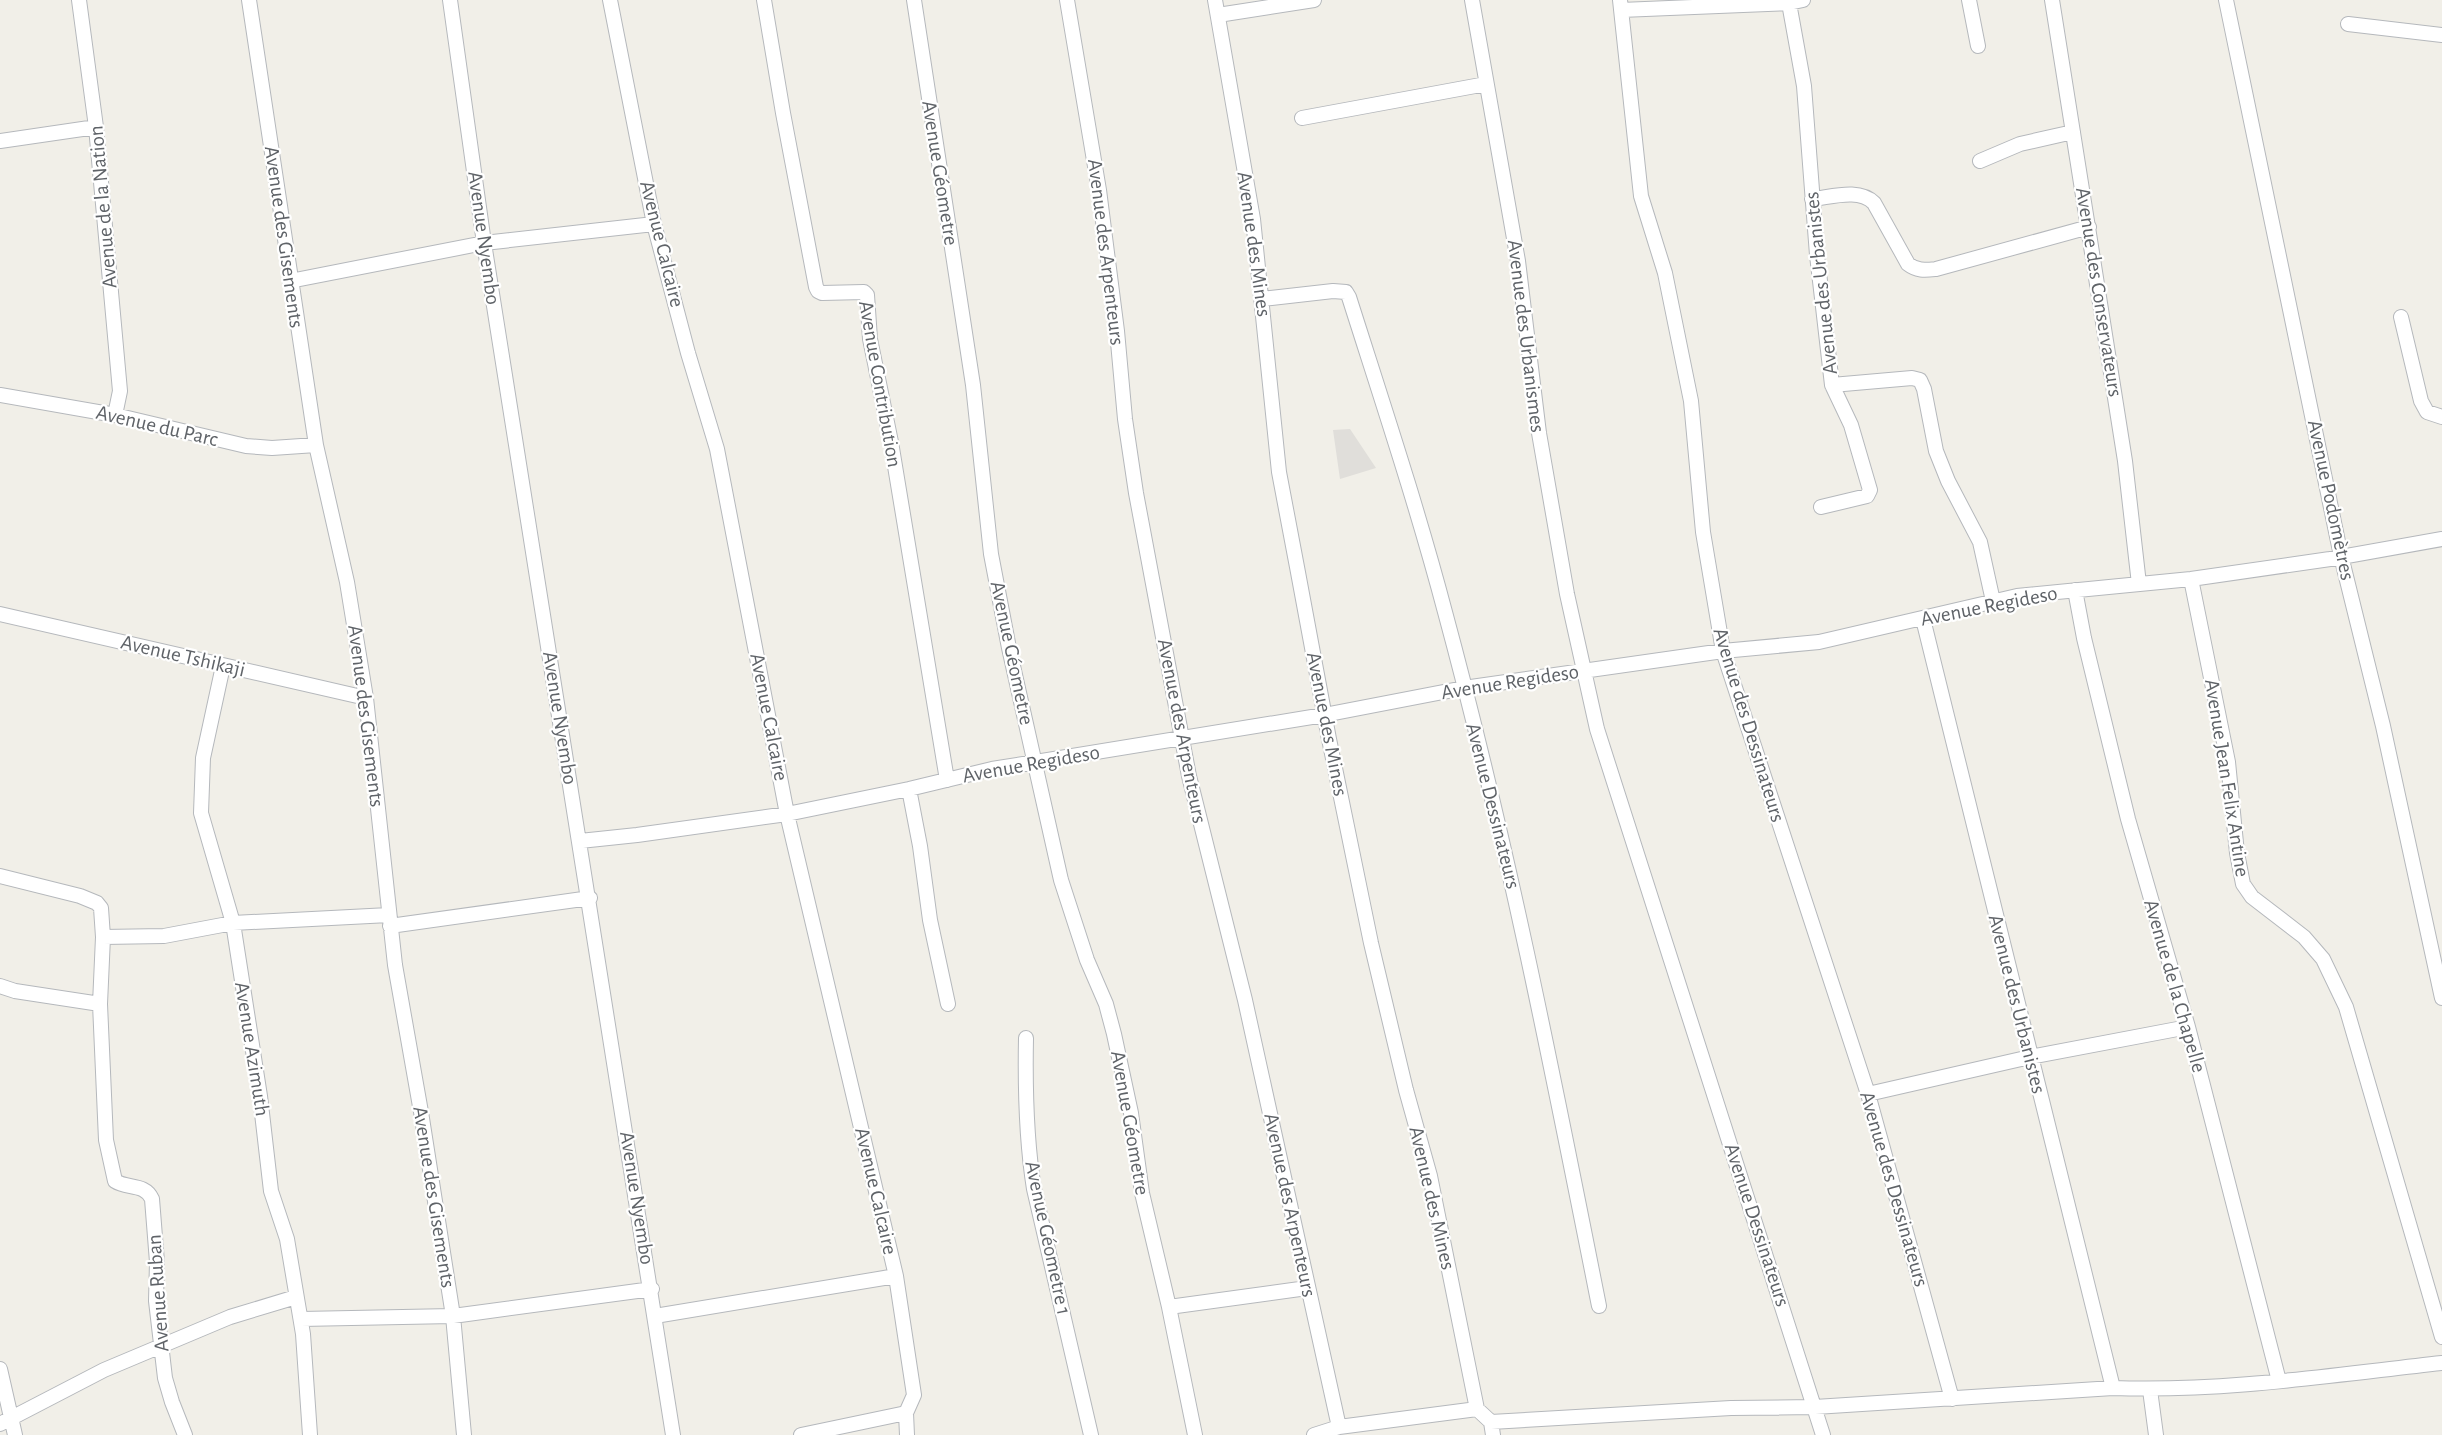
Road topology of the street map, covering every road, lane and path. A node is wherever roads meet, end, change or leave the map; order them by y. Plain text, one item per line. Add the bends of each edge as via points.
1 (79, 0) edge
2 (249, 0) edge
3 (450, 0) edge
4 (610, 0) edge
5 (764, 0) edge
6 (914, 0) edge
7 (1067, 0) edge
8 (1215, 0) edge
9 (1314, 0) edge
10 (1472, 0) edge
11 (1803, 0) edge
12 (1969, 0) edge
13 (2052, 0) edge
14 (2226, 0) edge
15 (1789, 3) junction
16 (1621, 5) edge
17 (1218, 15) junction
18 (2348, 24) dead end
19 (2442, 35) edge
20 (1978, 46) dead end
21 (1486, 84) junction
22 (1302, 118) dead end
23 (96, 127) junction
24 (2073, 132) junction
25 (0, 141) edge
26 (1980, 161) dead end
27 (1812, 199) junction
28 (654, 224) junction
29 (2089, 227) junction
30 (484, 243) junction
31 (290, 280) junction
32 (1262, 299) junction
33 (2401, 317) dead end
34 (1832, 385) junction
35 (0, 395) edge
36 (115, 415) junction
37 (2442, 417) edge
38 (315, 445) junction
39 (1821, 507) dead end
40 (2442, 538) edge
41 (2341, 556) junction
42 (2191, 579) junction
43 (2139, 584) junction
44 (2075, 590) junction
45 (1994, 601) junction
46 (0, 614) edge
47 (1923, 619) junction
48 (1723, 651) junction
49 (223, 666) junction
50 (1584, 671) junction
51 (1464, 688) junction
52 (366, 698) junction
53 (1324, 715) junction
54 (1183, 739) junction
55 (1036, 761) junction
56 (947, 780) junction
57 (909, 789) junction
58 (788, 813) junction
59 (580, 841) junction
60 (0, 876) edge
61 (590, 898) junction
62 (390, 921) junction
63 (233, 923) junction
64 (103, 937) junction
65 (0, 986) edge
66 (2442, 998) edge
67 (100, 1004) junction
68 (948, 1004) dead end
69 (2188, 1027) junction
70 (1026, 1038) dead end
71 (2030, 1057) junction
72 (1868, 1094) junction
73 (896, 1275) junction
74 (1307, 1288) junction
75 (652, 1289) junction
76 (296, 1297) junction
77 (1599, 1306) dead end
78 (1169, 1307) junction
79 (453, 1316) junction
80 (655, 1316) junction
81 (301, 1319) junction
82 (2442, 1336) edge
83 (161, 1347) junction
84 (2442, 1363) edge
85 (0, 1369) edge
86 (2279, 1381) junction
87 (2113, 1389) junction
88 (2150, 1390) junction
89 (1953, 1399) junction
90 (1815, 1407) junction
91 (1477, 1409) junction
92 (906, 1413) junction
93 (6, 1421) edge
94 (1339, 1427) junction
95 (1492, 1429) edge
96 (15, 1435) edge
97 (185, 1435) edge
98 (310, 1435) edge
99 (464, 1435) edge
100 (673, 1435) edge
101 (801, 1435) edge
102 (907, 1435) edge
103 (1091, 1435) edge
104 (1195, 1435) edge
105 (1314, 1435) edge
106 (1823, 1435) edge
107 (2156, 1435) edge

1 - 23 street, Avenue de la Nation
2 - 31 street, Avenue des Gisements
3 - 30 street, Avenue Nyembo
4 - 28 street, Avenue Calcaire
5 - 56 street, Avenue Contribution via 816,287 822,293 857,291 867,295 870,339
6 - 55 street, Avenue Géometre via 973,385 991,554
7 - 54 street, Avenue des Arpenteurs via 1099,190 1136,493
8 - 17 street, Avenue des Mines
9 - 17 street
10 - 21 street, Avenue des Urbanismes
11 - 15 street
12 - 20 street
13 - 24 street, Avenue des Conservateurs
14 - 41 street, Avenue Podomètres
15 - 16 street
15 - 27 street, Avenue des Urbanistes via 1804,86
16 - 48 street, Avenue des Dessinateurs via 1641,196 1665,273 1691,401 1703,532
17 - 32 street, Avenue des Mines
18 - 19 street
21 - 22 street
21 - 50 street, Avenue des Urbanismes via 1518,261 1539,433
23 - 25 street
23 - 36 street, Avenue de la Nation via 120,392
24 - 26 street via 2020,144
24 - 29 street, Avenue des Conservateurs
27 - 29 street via 1861,194 1869,198 1908,264 1923,270
27 - 34 street, Avenue des Urbanistes
28 - 30 street
28 - 58 street, Avenue Calcaire via 717,449
29 - 43 street, Avenue des Conservateurs via 2125,461
30 - 31 street
30 - 59 street, Avenue Nyembo
31 - 38 street, Avenue des Gisements
32 - 51 street, Avenue Dessinateurs via 1333,291 1346,292 1349,297 1404,468
32 - 53 street, Avenue des Mines via 1279,472
33 - 37 street via 2421,401 2427,412
34 - 39 street via 1851,425 1870,490 1867,496
34 - 45 street, Avenue des Urbanistes via 1920,380 1936,451 1980,542
35 - 36 street, Avenue du Parc
36 - 38 street, Avenue du Parc via 246,446
38 - 52 street, Avenue des Gisements via 347,582
40 - 41 street, Avenue Regideso
41 - 42 street, Avenue Regideso
41 - 66 street, Avenue Podomètres via 2383,726
42 - 43 street, Avenue Regideso
42 - 82 street, Avenue Jean Felix Antine via 2228,762 2243,884 2252,897 2304,937 2332,977 2353,1028
43 - 44 street, Avenue Regideso
44 - 45 street, Avenue Regideso
44 - 69 street, Avenue de la Chapelle via 2128,819
45 - 47 street, Avenue Regideso
46 - 49 street, Avenue Tshikaji
47 - 48 street, Avenue Regideso via 1793,646
47 - 71 street, Avenue des Urbanistes
48 - 50 street, Avenue Regideso
48 - 72 street, Avenue des Dessinateurs
49 - 52 street, Avenue Tshikaji
49 - 63 street, Avenue Azimuth via 203,758 200,802
50 - 51 street, Avenue Regideso
50 - 90 street, Avenue Dessinateurs via 1604,750
51 - 53 street, Avenue Regideso
51 - 77 street, Avenue Dessinateurs via 1529,955
52 - 62 street, Avenue des Gisements
53 - 54 street, Avenue Regideso
53 - 91 street, Avenue des Mines via 1371,943 1430,1176
54 - 55 street, Avenue Regideso
54 - 74 street, Avenue des Arpenteurs
55 - 56 street, Avenue Regideso
55 - 78 street, Avenue Géometre via 1066,901 1104,997 1114,1034 1131,1113 1142,1194
56 - 57 street, Avenue Regideso
57 - 58 street, Avenue Regideso
57 - 68 street
58 - 59 street, Avenue Regideso
58 - 73 street, Avenue Calcaire
59 - 61 street, Avenue Nyembo
60 - 64 street via 97,903 102,911
61 - 62 street
61 - 75 street, Avenue Nyembo
62 - 63 street
62 - 79 street, Avenue des Gisements
63 - 64 street via 164,936
63 - 76 street, Avenue Azimuth via 271,1191 287,1239
64 - 67 street
65 - 67 street
67 - 83 street, Avenue Ruban via 106,1140 118,1183 142,1188 152,1199
69 - 71 street
69 - 86 street, Avenue de la Chapelle
70 - 103 street, Avenue Géometre 1 via 1024,1086 1034,1189
71 - 72 street
71 - 87 street, Avenue des Urbanistes
72 - 89 street, Avenue des Dessinateurs
73 - 80 street
73 - 92 street, Avenue Calcaire via 914,1384
74 - 78 street
74 - 94 street, Avenue des Arpenteurs
75 - 79 street
75 - 80 street, Avenue Nyembo
76 - 81 street, Avenue Azimuth
76 - 83 street via 230,1317
78 - 104 street, Avenue Géometre
79 - 81 street
79 - 99 street, Avenue des Gisements
80 - 100 street, Avenue Nyembo
81 - 98 street, Avenue Azimuth
83 - 93 street via 104,1370
83 - 97 street, Avenue Ruban via 167,1389
84 - 86 street
85 - 93 street
86 - 88 street
87 - 88 street
87 - 89 street
88 - 107 street
89 - 90 street
90 - 95 street via 1731,1408
90 - 106 street, Avenue Dessinateurs
91 - 94 street
91 - 95 street
92 - 101 street
92 - 102 street, Avenue Calcaire
93 - 96 street
94 - 105 street

